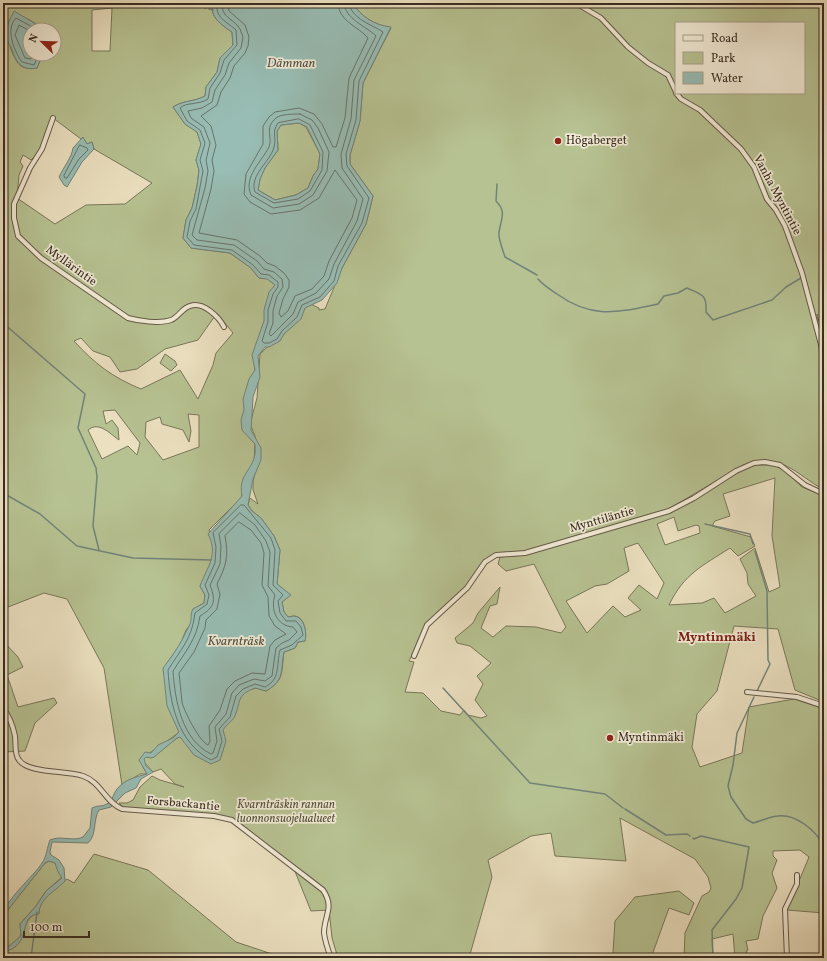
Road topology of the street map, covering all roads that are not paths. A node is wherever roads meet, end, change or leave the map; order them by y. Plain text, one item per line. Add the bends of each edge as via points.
1 (576, 3) edge
2 (675, 91) edge
3 (677, 94) edge
4 (53, 118) dead end
5 (224, 327) dead end
6 (824, 356) edge
7 (824, 494) edge
8 (414, 656) dead end
9 (747, 692) dead end
10 (824, 706) edge
11 (3, 708) edge
12 (797, 875) dead end
13 (330, 958) edge
14 (787, 958) edge

1 - 2 street, Vanha Myntintie via 601,18 628,47 668,75
3 - 6 street, Vanha Myntintie via 681,100 700,110 741,149 754,167 767,199 785,226 802,273
4 - 5 street, Myllärintie via 42,148 14,204 18,236 41,258 128,318 170,321 191,305 198,305 221,320
7 - 8 street, Mynttiläntie via 805,485 780,465 754,463 669,511 525,553 496,555 485,562 467,588 427,625
9 - 10 street via 797,696
11 - 13 street, Forsbackantie via 11,721 17,757 22,763 36,769 87,778 98,785 117,807 214,816 232,820 244,827 328,896 324,932
12 - 14 street via 797,884 785,910

